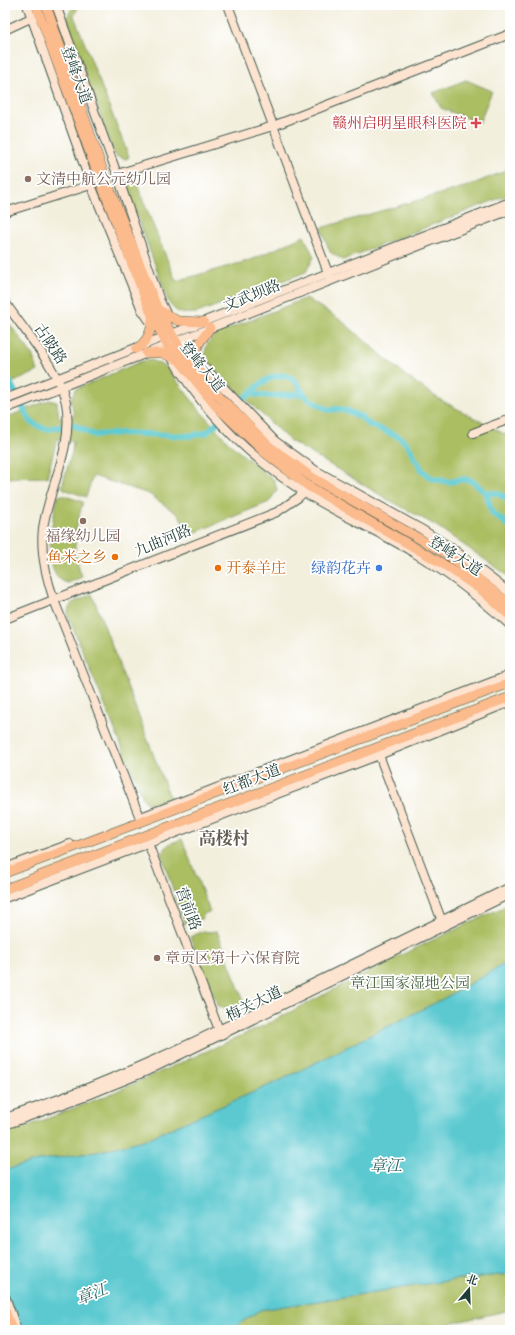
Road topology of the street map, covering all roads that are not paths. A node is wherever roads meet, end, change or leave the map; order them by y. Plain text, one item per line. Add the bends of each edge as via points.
1 (27, 5) edge
2 (36, 5) edge
3 (58, 5) edge
4 (228, 5) edge
5 (41, 12) edge
6 (5, 30) edge
7 (510, 34) edge
8 (273, 126) junction
9 (117, 174) junction
10 (91, 186) junction
11 (510, 202) edge
12 (510, 210) edge
13 (5, 212) edge
14 (329, 276) junction
15 (5, 302) edge
16 (154, 310) junction
17 (167, 316) junction
18 (152, 324) junction
19 (207, 325) junction
20 (169, 340) junction
21 (136, 349) junction
22 (146, 353) junction
23 (171, 357) junction
24 (194, 361) junction
25 (183, 366) junction
26 (57, 379) junction
27 (61, 387) junction
28 (5, 399) edge
29 (216, 400) junction
30 (5, 409) edge
31 (510, 419) edge
32 (245, 430) junction
33 (473, 434) dead end
34 (311, 482) junction
35 (510, 593) edge
36 (54, 600) junction
37 (510, 604) edge
38 (510, 616) edge
39 (5, 619) edge
40 (510, 625) edge
41 (510, 675) edge
42 (510, 683) edge
43 (510, 697) edge
44 (510, 702) edge
45 (379, 754) junction
46 (140, 818) junction
47 (148, 843) junction
48 (5, 868) edge
49 (5, 873) edge
50 (510, 887) edge
51 (5, 889) edge
52 (510, 894) edge
53 (5, 898) edge
54 (443, 924) junction
55 (219, 1030) junction
56 (5, 1118) edge
57 (5, 1125) edge
58 (5, 1296) edge
59 (5, 1310) edge
60 (12, 1330) edge
61 (17, 1330) edge

1 - 5 street
2 - 5 main road, 登峰大道
3 - 5 street
3 - 9 street
4 - 8 street
5 - 6 street
5 - 10 street
5 - 16 main road, 登峰大道 via 98,178
7 - 8 street
8 - 9 street
8 - 14 street
9 - 17 street
10 - 13 street
10 - 18 street via 142,310
11 - 14 street, 文武坝路
12 - 14 street, 文武坝路
14 - 19 street, 文武坝路
15 - 26 street, 古陂路
16 - 17 main road
16 - 18 main road
16 - 20 main road, 登峰大道
17 - 19 main road via 184,322
17 - 20 street
18 - 20 street
18 - 21 main road via 146,340
19 - 20 street, 文武坝路
19 - 24 main road
20 - 21 street, 文武坝路
20 - 22 street, 文武坝路
20 - 23 street
20 - 24 main road, 登峰大道
20 - 25 main road, 登峰大道
21 - 26 street, 文武坝路
22 - 23 main road via 162,353
22 - 27 street, 文武坝路
23 - 25 main road
23 - 29 street
24 - 29 main road, 登峰大道
25 - 29 main road, 登峰大道
26 - 27 street, 古陂路
26 - 28 street, 文武坝路
27 - 30 street, 文武坝路
27 - 36 street, 古陂路 via 66,404 67,423 61,462 43,530 45,567
29 - 32 main road, 登峰大道
29 - 32 street
31 - 33 street
32 - 34 main road, 登峰大道 via 269,446
32 - 34 street via 260,460
34 - 35 street via 422,529 453,549
34 - 36 street, 九曲河路 via 277,512
34 - 37 main road, 登峰大道 via 448,555
34 - 38 main road, 登峰大道 via 443,564 481,590
34 - 40 street via 476,596
36 - 39 street, 九曲河路
36 - 46 street, 古陂路
41 - 46 street
42 - 49 main road, 红都大道
43 - 51 main road, 红都大道
44 - 45 street
45 - 47 street
45 - 54 street
46 - 48 street
47 - 53 street
47 - 55 street, 营前路
50 - 54 street, 梅关大道
52 - 54 street, 梅关大道
54 - 55 street, 梅关大道
54 - 57 street, 梅关大道 via 147,1071
55 - 56 street, 梅关大道 via 95,1086
58 - 61 street
59 - 60 main road

